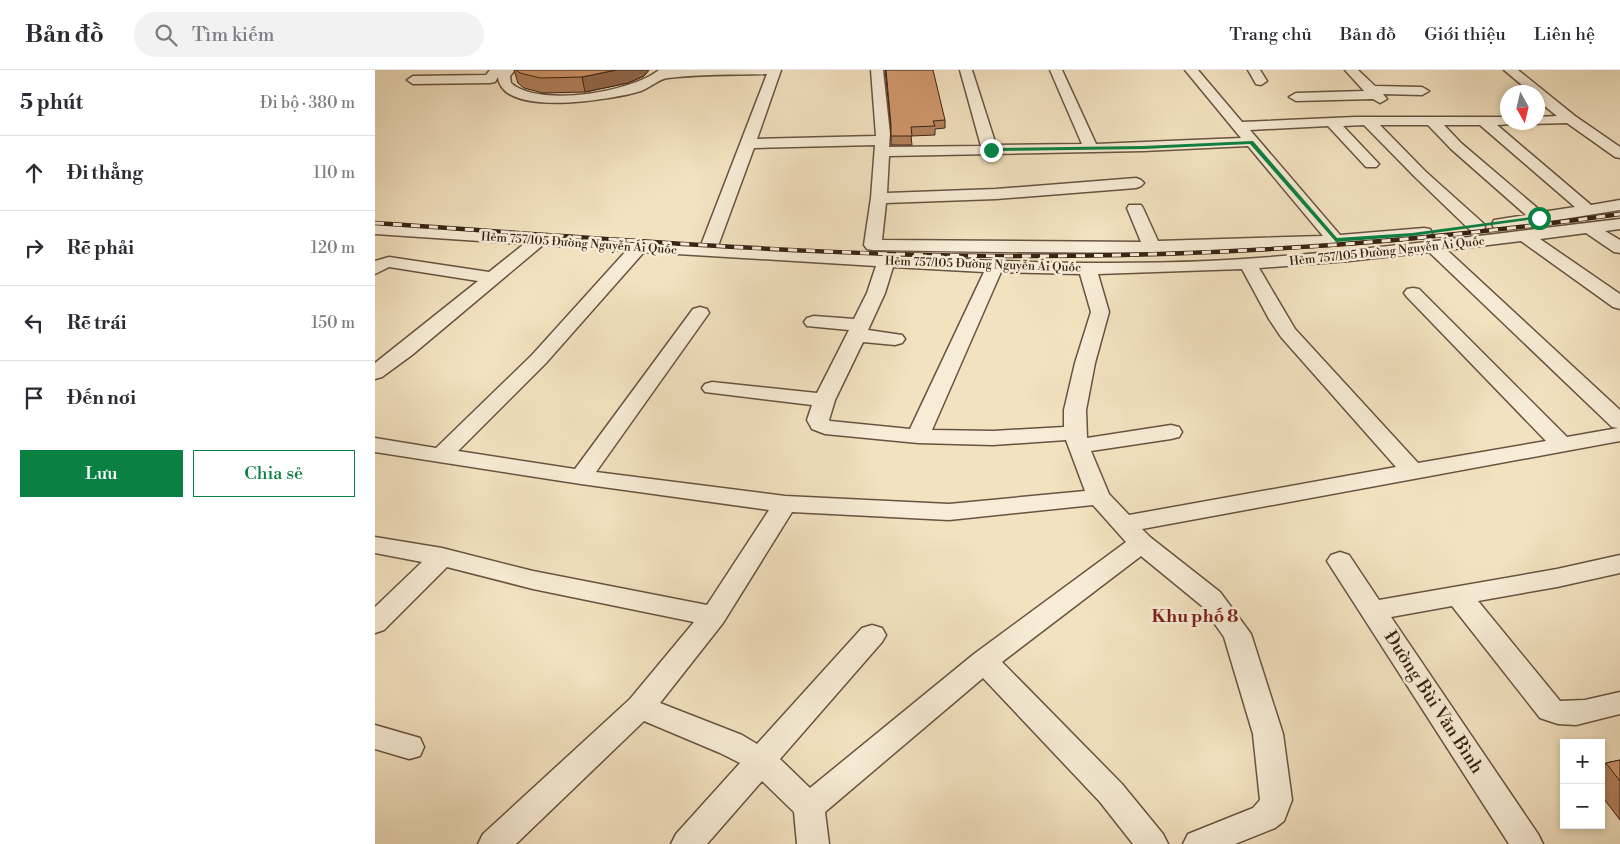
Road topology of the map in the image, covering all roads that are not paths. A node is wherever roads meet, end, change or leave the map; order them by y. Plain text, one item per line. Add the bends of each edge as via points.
1 (425, 70) edge
2 (496, 70) edge
3 (509, 70) edge
4 (729, 70) edge
5 (775, 70) edge
6 (877, 70) edge
7 (966, 70) edge
8 (1056, 70) edge
9 (1191, 70) edge
10 (1254, 70) edge
11 (1351, 70) edge
12 (1509, 70) edge
13 (692, 71) edge
14 (707, 71) edge
15 (665, 72) edge
16 (1261, 81) dead end
17 (1527, 85) edge
18 (1297, 90) dead end
19 (1372, 92) junction
20 (1426, 95) dead end
21 (1545, 99) edge
22 (1570, 119) junction
23 (1368, 121) junction
24 (1405, 121) junction
25 (1432, 121) junction
26 (1500, 121) edge
27 (1545, 121) edge
28 (1332, 122) junction
29 (1485, 122) junction
30 (1237, 126) junction
31 (1251, 142) junction
32 (748, 144) junction
33 (882, 146) junction
34 (1091, 148) junction
35 (991, 150) junction
36 (1620, 154) edge
37 (1371, 164) dead end
38 (1136, 183) dead end
39 (879, 198) junction
40 (1620, 205) edge
41 (1135, 208) dead end
42 (1588, 210) junction
43 (1539, 218) junction
44 (1620, 224) edge
45 (1477, 227) junction
46 (375, 229) edge
47 (1591, 229) junction
48 (1525, 236) junction
49 (539, 240) junction
50 (1336, 240) junction
51 (710, 245) junction
52 (873, 246) junction
53 (1152, 246) junction
54 (639, 247) junction
55 (1434, 247) junction
56 (1620, 248) edge
57 (886, 261) junction
58 (1248, 263) junction
59 (995, 267) junction
60 (1087, 268) junction
61 (375, 269) edge
62 (493, 278) junction
63 (1413, 293) dead end
64 (1620, 303) edge
65 (700, 313) dead end
66 (814, 322) dead end
67 (859, 330) junction
68 (895, 339) dead end
69 (384, 358) edge
70 (375, 373) edge
71 (712, 388) dead end
72 (824, 400) junction
73 (1620, 422) edge
74 (1171, 432) dead end
75 (1620, 434) edge
76 (918, 436) junction
77 (1076, 440) junction
78 (1562, 444) junction
79 (375, 445) edge
80 (441, 455) junction
81 (1412, 471) junction
82 (581, 477) junction
83 (1099, 497) junction
84 (785, 504) junction
85 (1123, 524) junction
86 (1141, 543) junction
87 (375, 545) edge
88 (442, 557) junction
89 (1340, 561) dead end
90 (1620, 564) edge
91 (1458, 595) junction
92 (1374, 610) junction
93 (714, 616) junction
94 (375, 623) edge
95 (872, 635) dead end
96 (984, 661) junction
97 (1620, 703) edge
98 (640, 707) junction
99 (375, 737) edge
100 (409, 747) dead end
101 (761, 760) junction
102 (809, 807) junction
103 (494, 844) edge
104 (687, 844) edge
105 (813, 844) edge
106 (1152, 844) edge
107 (1199, 844) edge
108 (1527, 844) edge

1 - 2 street via 413,80 490,79
3 - 15 street via 504,76 505,84 514,91 553,99 606,95 637,87
4 - 5 street
4 - 14 street
5 - 32 street
6 - 33 street via 883,119
7 - 35 street
8 - 34 street
9 - 30 street
10 - 16 street
11 - 19 street
12 - 17 street
13 - 14 street
13 - 15 street
18 - 19 street
19 - 20 street
19 - 24 street
21 - 22 street
22 - 27 street
22 - 36 street
23 - 24 street
23 - 28 street
23 - 45 street
24 - 25 street
25 - 29 street
25 - 43 street
26 - 29 street
28 - 30 street
28 - 37 street
29 - 42 street
30 - 31 street
31 - 34 street
31 - 50 street
32 - 33 street
32 - 51 street
33 - 35 street
33 - 39 street
34 - 35 street
38 - 39 street via 996,194
39 - 52 street
40 - 42 street
41 - 53 street
42 - 43 street
43 - 45 street
44 - 47 street, Hẻm 757/105 Đường Nguyễn Ái Quốc
45 - 50 street
46 - 49 street, Hẻm 757/105 Đường Nguyễn Ái Quốc
47 - 48 street, Hẻm 757/105 Đường Nguyễn Ái Quốc
47 - 56 street
48 - 55 street, Hẻm 757/105 Đường Nguyễn Ái Quốc
48 - 64 street
49 - 54 street, Hẻm 757/105 Đường Nguyễn Ái Quốc
49 - 62 street
50 - 53 street
51 - 52 street
51 - 54 street, Hẻm 757/105 Đường Nguyễn Ái Quốc
51 - 57 street, Hẻm 757/105 Đường Nguyễn Ái Quốc
52 - 53 street
54 - 80 street via 539,359
55 - 58 street, Hẻm 757/105 Đường Nguyễn Ái Quốc
55 - 73 street
57 - 59 street, Hẻm 757/105 Đường Nguyễn Ái Quốc
57 - 67 street
58 - 60 street, Hẻm 757/105 Đường Nguyễn Ái Quốc
58 - 81 street via 1288,333
59 - 60 street, Hẻm 757/105 Đường Nguyễn Ái Quốc
59 - 76 street
60 - 77 street via 1100,312 1075,410
61 - 62 street via 389,262
62 - 69 street
63 - 78 street
65 - 82 street
66 - 67 street
67 - 68 street
67 - 72 street
69 - 70 street
71 - 72 street
72 - 76 street via 819,420 825,427
74 - 77 street
75 - 78 street
76 - 77 street
77 - 83 street
78 - 81 street
79 - 80 street
80 - 82 street
81 - 85 street
82 - 84 street
83 - 84 street via 949,512
83 - 85 street
84 - 93 street
85 - 86 street
86 - 96 street
86 - 107 street via 1211,599 1237,634 1268,734 1275,800 1273,811 1264,818
87 - 88 street
88 - 93 street via 533,580
88 - 94 street
89 - 92 street, Đường Bùi Văn Bình
90 - 91 street
91 - 92 street
91 - 97 street via 1550,710 1573,713
92 - 108 street, Đường Bùi Văn Bình
93 - 98 street
95 - 101 street
96 - 102 street
96 - 106 street via 1111,793
98 - 101 street via 731,744
98 - 103 street
99 - 100 street
101 - 102 street
101 - 104 street
102 - 105 street

